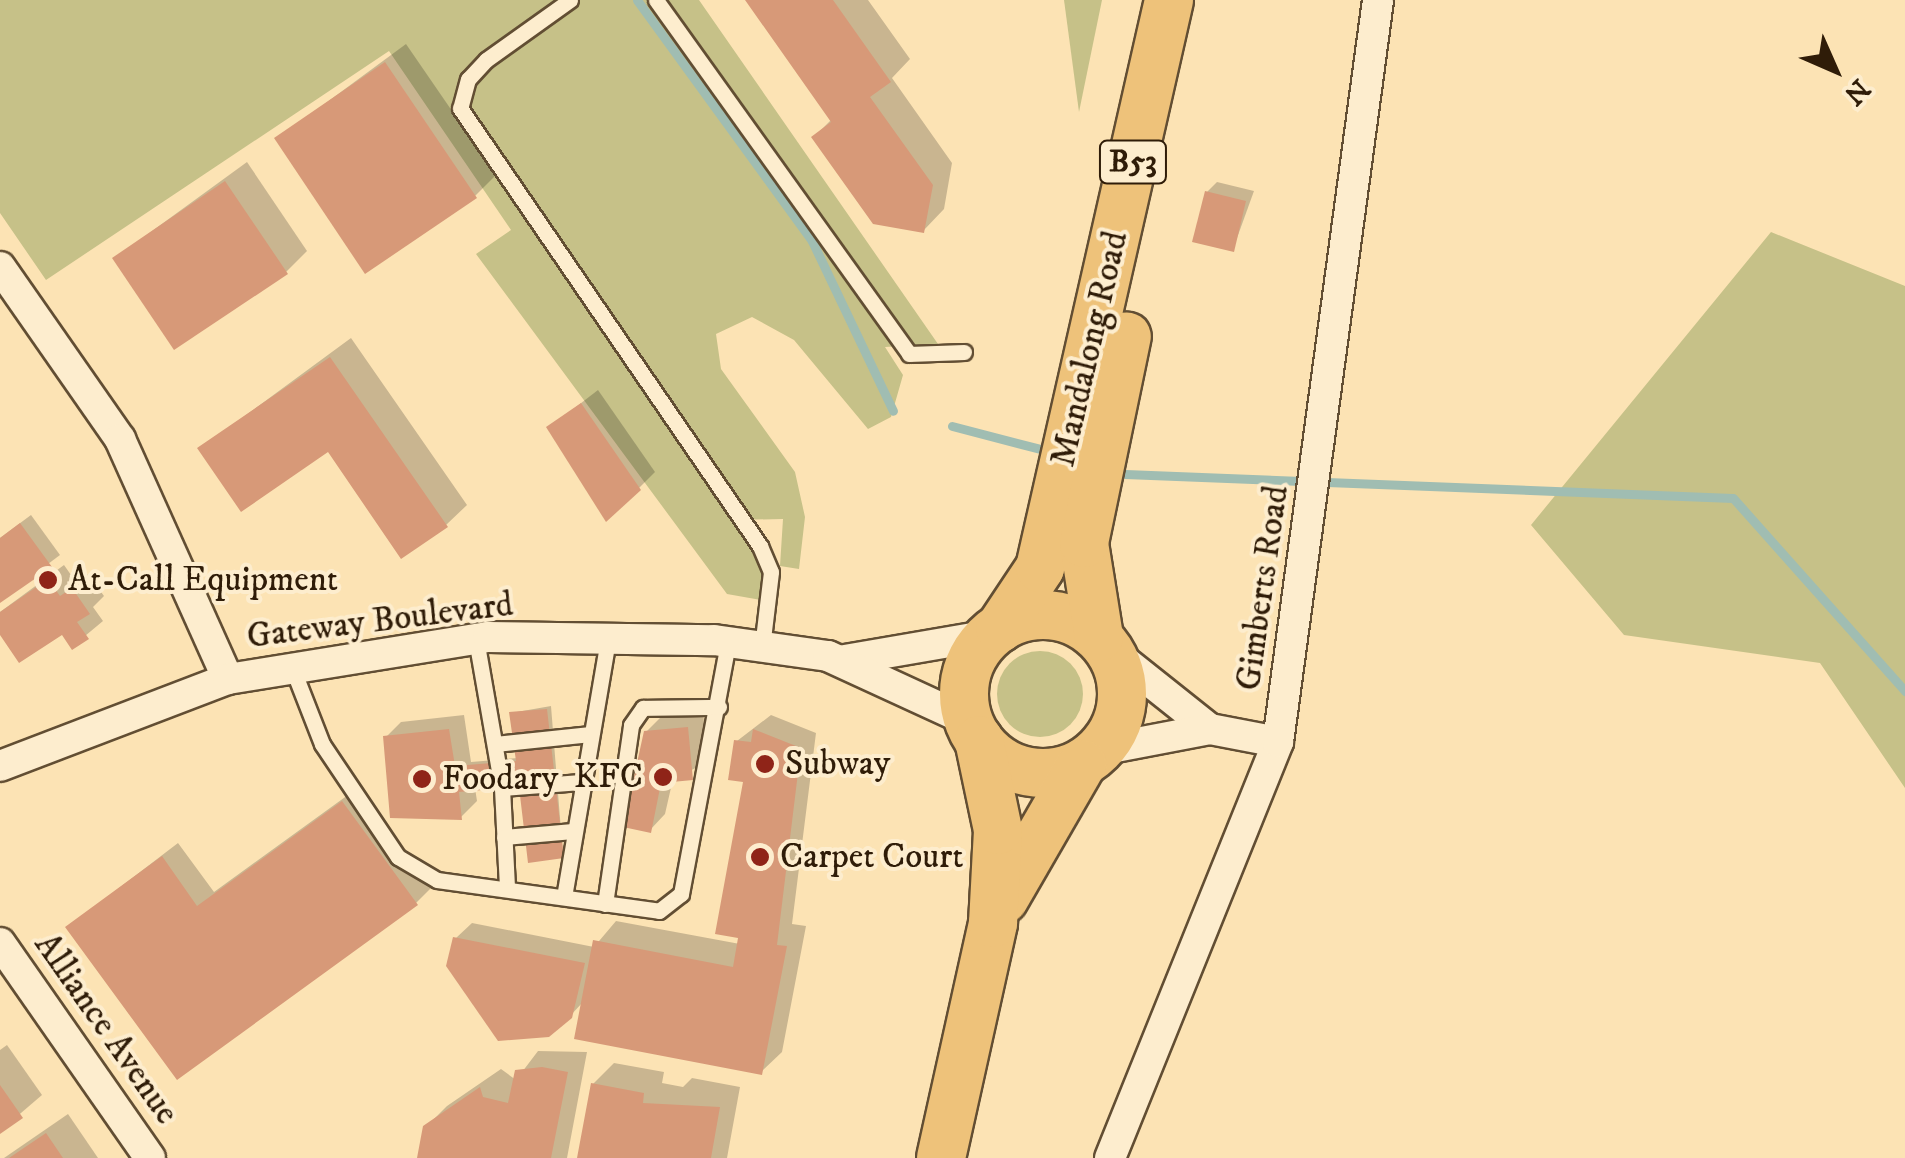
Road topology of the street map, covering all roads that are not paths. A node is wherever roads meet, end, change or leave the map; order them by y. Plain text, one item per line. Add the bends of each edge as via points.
1 (570, 0) edge
2 (656, 0) edge
3 (1168, 0) edge
4 (1196, 0) edge
5 (1378, 0) edge
6 (0, 267) edge
7 (964, 352) dead end
8 (995, 632) junction
9 (476, 639) junction
10 (608, 640) junction
11 (728, 642) junction
12 (1104, 642) junction
13 (762, 647) junction
14 (845, 660) junction
15 (292, 667) junction
16 (228, 679) junction
17 (719, 707) junction
18 (974, 730) junction
19 (1210, 730) junction
20 (590, 734) junction
21 (1278, 742) junction
22 (495, 744) junction
23 (1091, 757) junction
24 (0, 766) edge
25 (581, 782) junction
26 (502, 788) junction
27 (574, 831) junction
28 (504, 837) junction
29 (507, 888) junction
30 (564, 896) junction
31 (605, 904) junction
32 (992, 923) junction
33 (0, 943) edge
34 (150, 1158) edge
35 (941, 1158) edge
36 (1110, 1158) edge

1 - 13 lane via 486,60 468,79 460,108 760,546 771,572
2 - 7 lane via 909,354
3 - 8 main road, Mandalong Road / B53 via 1040,568
4 - 12 main road, Mandalong Road / B53 via 1084,544
5 - 21 street, Gimberts Road
6 - 16 street via 120,439
8 - 12 main road via 1044,615
8 - 14 street, Gateway Boulevard
8 - 18 main road, B53 via 966,678
9 - 10 street, Gateway Boulevard
9 - 15 street, Gateway Boulevard
9 - 22 lane
10 - 11 street, Gateway Boulevard
10 - 20 lane
11 - 13 street, Gateway Boulevard
11 - 17 lane
12 - 19 street, Gimberts Road
12 - 23 main road, B53 via 1123,688
13 - 14 street, Gateway Boulevard
14 - 18 street, Gateway Boulevard
15 - 16 street, Gateway Boulevard
15 - 29 lane via 322,744 398,857 438,880
16 - 24 street, Gateway Boulevard
17 - 31 lane via 681,894 659,911
17 - 31 lane via 643,708 631,725
18 - 23 main road via 1022,771
18 - 32 main road, B53 via 998,830
19 - 21 street
19 - 23 street, Gimberts Road
20 - 22 lane
20 - 25 lane
21 - 36 street, Gimberts Road
22 - 26 lane
23 - 32 main road, B53 via 1034,834
25 - 26 lane
25 - 27 lane
26 - 28 lane
27 - 28 lane
27 - 30 lane
28 - 29 lane
29 - 30 lane
30 - 31 lane
32 - 35 main road, B53
33 - 34 street, Alliance Avenue

